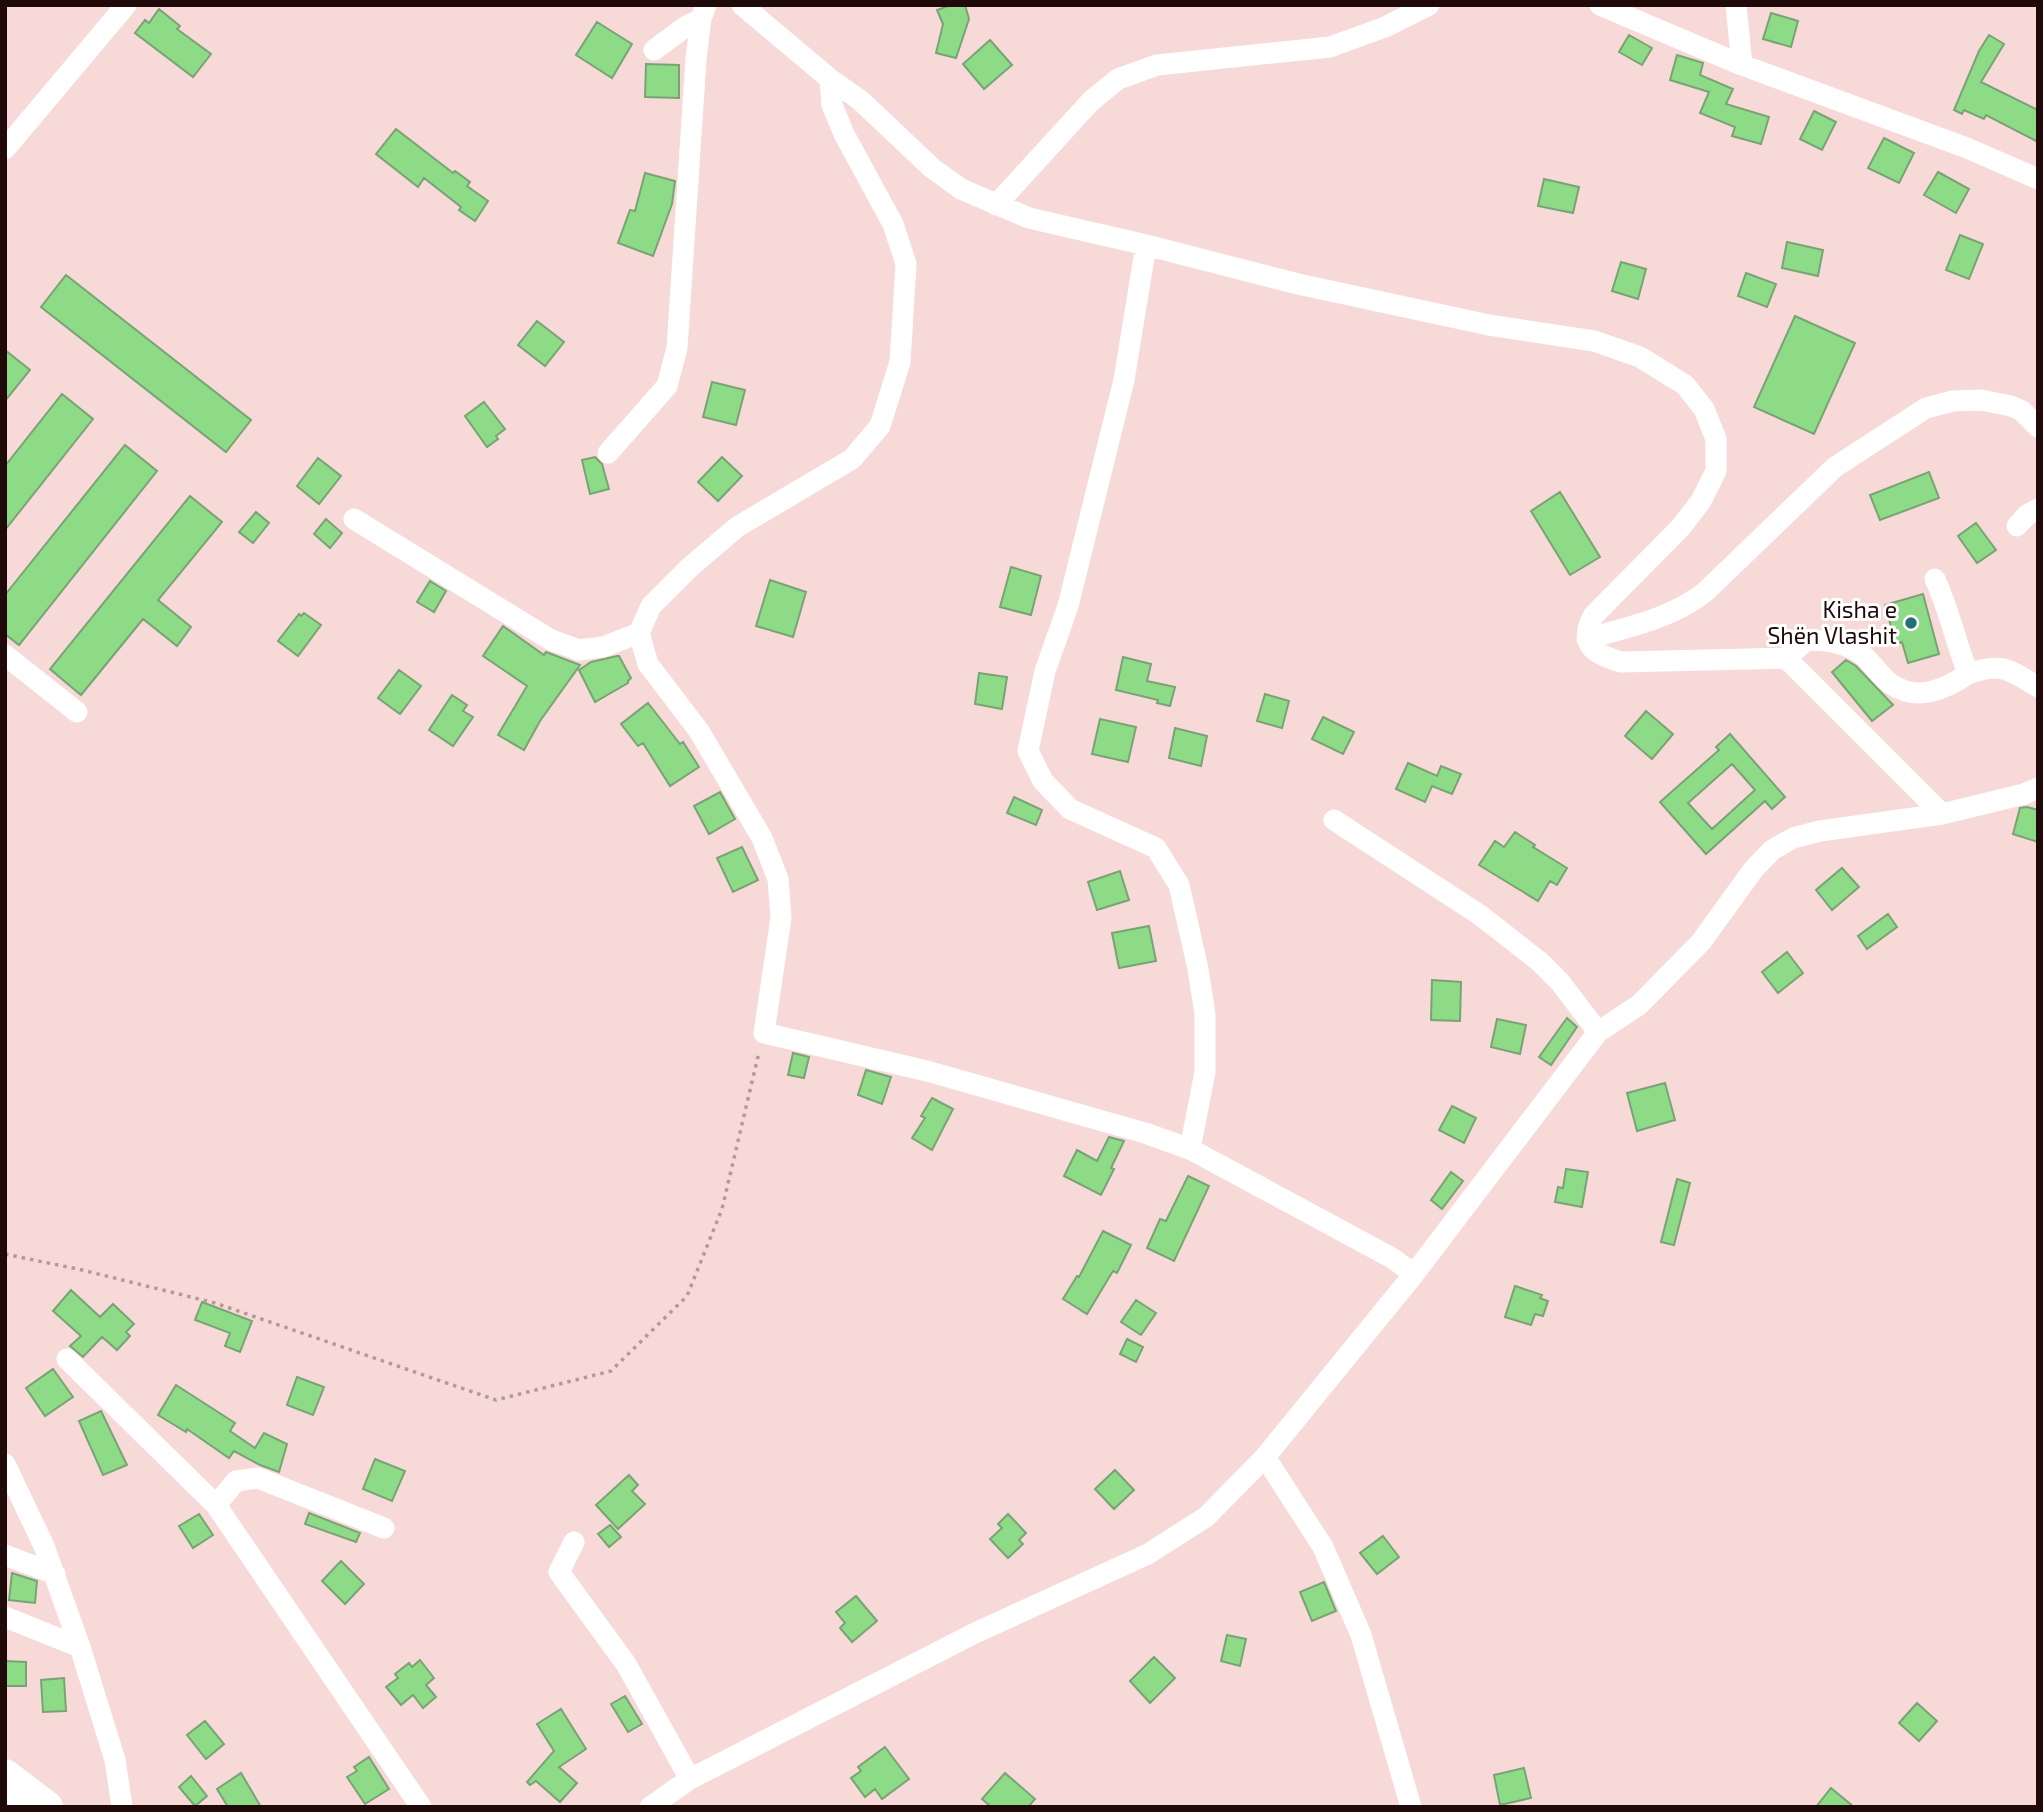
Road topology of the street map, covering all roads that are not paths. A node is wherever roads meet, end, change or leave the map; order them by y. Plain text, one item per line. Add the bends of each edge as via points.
1 (125, 5) edge
2 (742, 5) edge
3 (1429, 5) edge
4 (1600, 5) edge
5 (1735, 5) edge
6 (704, 12) edge
7 (654, 50) dead end
8 (1742, 65) junction
9 (830, 79) junction
10 (5, 149) edge
11 (2038, 179) edge
12 (996, 205) junction
13 (1146, 245) junction
14 (2038, 428) edge
15 (608, 453) dead end
16 (2038, 509) edge
17 (354, 519) dead end
18 (2017, 526) dead end
19 (1936, 579) dead end
20 (639, 633) junction
21 (1587, 639) junction
22 (5, 654) edge
23 (1786, 658) junction
24 (1968, 674) junction
25 (2038, 687) edge
26 (77, 712) dead end
27 (2038, 788) edge
28 (1942, 814) junction
29 (1334, 820) dead end
30 (1598, 1032) junction
31 (1190, 1149) junction
32 (1414, 1273) junction
33 (67, 1359) dead end
34 (1265, 1457) junction
35 (5, 1464) edge
36 (216, 1505) junction
37 (384, 1528) dead end
38 (574, 1542) dead end
39 (5, 1555) edge
40 (55, 1574) junction
41 (5, 1617) edge
42 (80, 1647) junction
43 (5, 1775) edge
44 (690, 1779) junction
45 (47, 1807) edge
46 (122, 1807) edge
47 (421, 1807) edge
48 (650, 1807) edge
49 (1411, 1807) edge

1 - 10 street
2 - 9 street
3 - 12 street via 1330,47 1157,65 1118,79 1091,101
4 - 8 street
5 - 8 street
6 - 7 street
6 - 15 street via 696,59 677,348 667,386
8 - 11 street
9 - 12 street via 860,100 932,168 961,189
9 - 20 street via 832,105 893,224 906,264 900,362 880,426 852,459 737,527 689,568 651,606
12 - 13 street via 1029,218
13 - 21 street via 1489,325 1594,341 1640,357 1685,385 1703,409 1716,439 1716,471 1681,527 1593,616
13 - 31 street via 1124,380 1068,606 1045,671 1028,751 1043,781 1070,809 1156,848 1180,885 1205,1014 1205,1072
14 - 21 street via 2022,411 1980,400 1926,408 1835,467 1689,605
16 - 18 street
17 - 20 street via 551,640 579,650 603,647
19 - 24 street
20 - 31 street via 648,664 699,731 762,838 778,879 781,918 764,1033 927,1071
21 - 23 street via 1601,656 1620,662
22 - 26 street
23 - 24 street via 1807,640 1831,640 1860,653 1892,684 1916,694 1946,688
23 - 28 street
24 - 25 street via 1988,667 2010,670
27 - 28 street
28 - 30 street via 1819,831 1772,850 1701,942 1639,1005
29 - 30 street via 1480,915 1539,962
30 - 32 street
31 - 32 street
32 - 34 street
33 - 36 street
34 - 44 street via 1206,1517 1148,1554 975,1633
34 - 49 street via 1323,1547 1361,1635
35 - 40 street
36 - 37 street via 236,1481 258,1478
36 - 47 street
38 - 44 street via 559,1572 626,1664
39 - 40 street
40 - 42 street
41 - 42 street
42 - 46 street via 115,1760
43 - 45 highway
44 - 48 street

